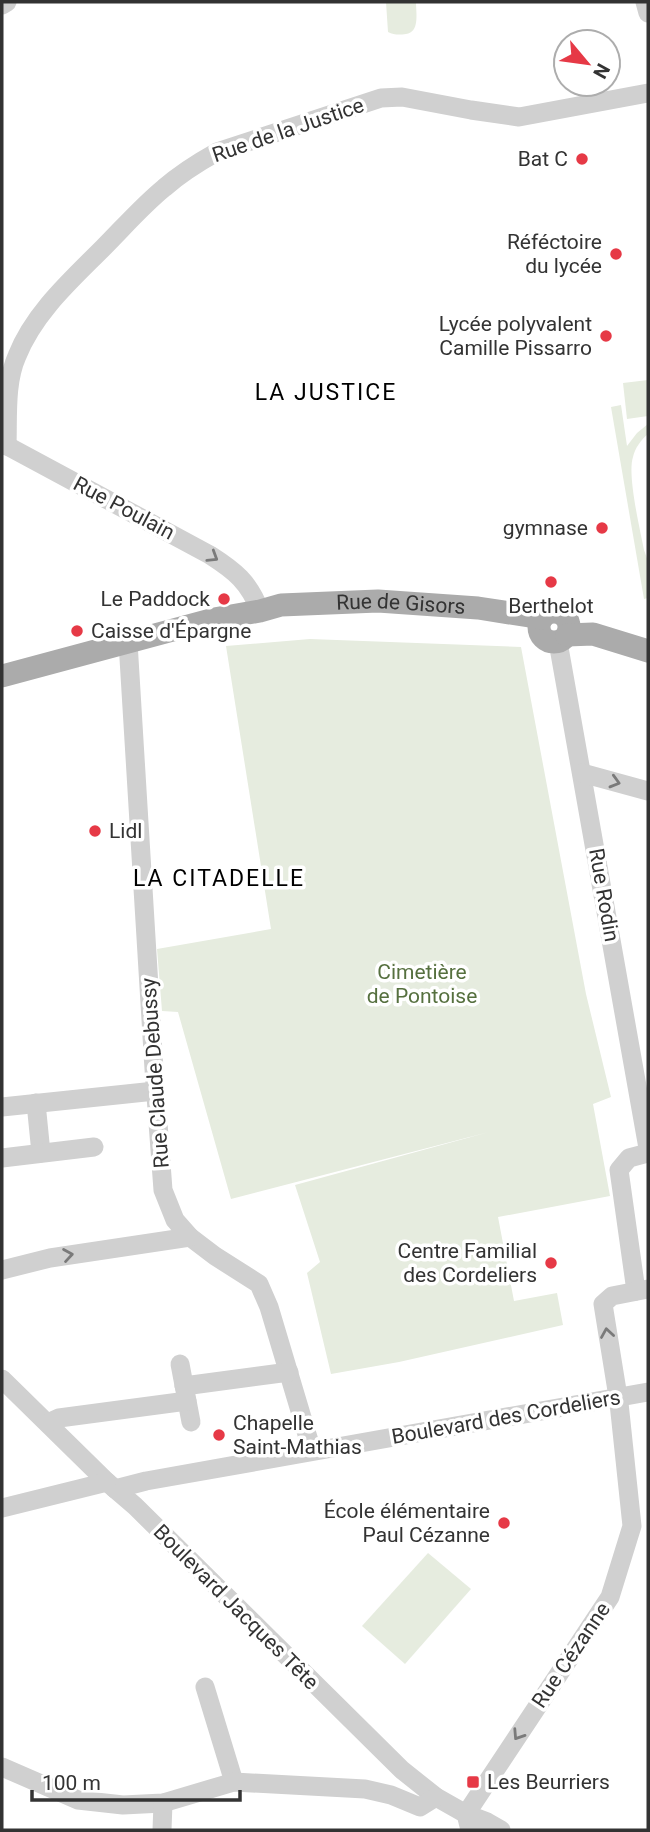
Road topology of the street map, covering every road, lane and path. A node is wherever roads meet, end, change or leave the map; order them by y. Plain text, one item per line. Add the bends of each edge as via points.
1 (7, 2) edge
2 (645, 2) edge
3 (2, 5) edge
4 (648, 13) edge
5 (648, 93) edge
6 (5, 445) edge
7 (260, 611) junction
8 (559, 629) junction
9 (648, 638) edge
10 (128, 642) junction
11 (648, 651) edge
12 (2, 676) edge
13 (582, 773) junction
14 (648, 791) edge
15 (155, 1091) junction
16 (36, 1103) junction
17 (2, 1107) edge
18 (93, 1147) dead end
19 (648, 1151) edge
20 (41, 1153) junction
21 (2, 1158) edge
22 (190, 1237) junction
23 (2, 1270) edge
24 (642, 1290) edge
25 (180, 1364) dead end
26 (289, 1372) junction
27 (2, 1378) edge
28 (648, 1392) edge
29 (186, 1394) junction
30 (618, 1398) junction
31 (191, 1422) dead end
32 (48, 1423) junction
33 (312, 1451) junction
34 (111, 1485) junction
35 (2, 1508) edge
36 (640, 1526) edge
37 (205, 1687) dead end
38 (2, 1768) edge
39 (234, 1782) junction
40 (436, 1797) junction
41 (163, 1803) junction
42 (468, 1822) edge
43 (162, 1830) edge
44 (501, 1830) edge

1 - 3 street
2 - 4 street
5 - 6 street, Rue de la Justice via 519,117 402,97 381,98 217,152 164,188 44,310 16,356
6 -> 7 street, Rue Poulain via 230,568 243,579
7 - 8 main road, Rue de Gisors via 378,612
7 - 10 main road, Rue de Gisors
8 - 9 main road, Rue de Gisors via 610,627
8 - 11 main road, Rue de Gisors
8 - 13 street, Rue Rodin
10 - 12 main road, Rue de Gisors
10 - 15 street, Rue Claude Debussy
13 -> 14 street
13 - 19 street, Rue Rodin
15 - 16 street
15 - 22 street, Rue Claude Debussy via 163,1190 175,1220
16 - 17 street
16 - 20 street
18 - 20 street
19 - 24 street, Rue Rodin via 629,1158 619,1170
20 - 21 street
23 -> 22 street via 50,1258
22 - 26 street, Rue Claude Debussy via 259,1284
30 -> 24 street, Rue Rodin via 603,1304 612,1296
25 - 29 street
26 - 29 street
26 - 33 street, Rue Claude Debussy
27 - 32 street, Boulevard Jacques Tête
28 - 30 street, Boulevard des Cordeliers
29 - 31 street
29 - 32 street
30 - 33 street, Boulevard des Cordeliers
30 - 36 street, Rue Cézanne
32 - 34 street, Boulevard Jacques Tête
33 - 34 street, Boulevard des Cordeliers
34 - 35 street, Boulevard des Cordeliers
34 - 40 street, Boulevard Jacques Tête via 402,1770
36 -> 42 street, Rue Cézanne via 610,1597
37 - 39 street
38 - 41 street via 78,1800
39 - 40 street via 365,1789 420,1807
39 - 41 street
40 - 42 street, Boulevard Jacques Tête
41 - 43 street
42 - 44 street, Boulevard Jacques Tête via 487,1822

